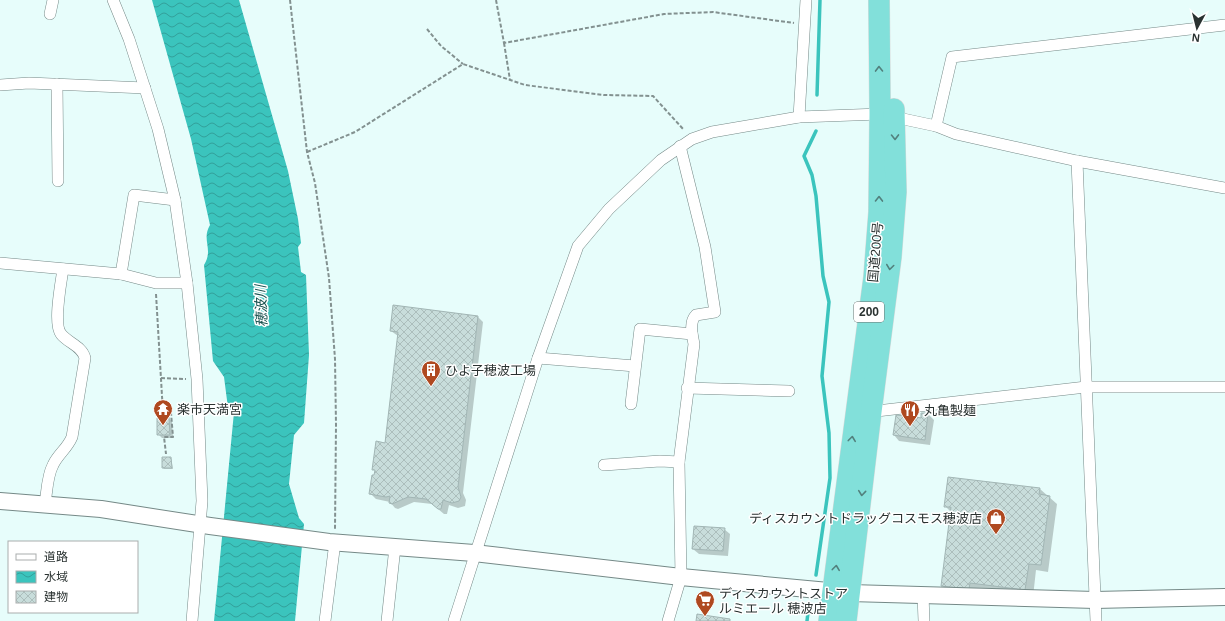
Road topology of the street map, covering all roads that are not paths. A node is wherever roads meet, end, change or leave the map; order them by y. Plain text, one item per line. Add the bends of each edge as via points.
1 (53, 0) edge
2 (113, 0) edge
3 (806, 0) edge
4 (879, 0) edge
5 (892, 0) edge
6 (50, 14) dead end
7 (1225, 25) edge
8 (57, 84) junction
9 (0, 85) edge
10 (145, 88) junction
11 (887, 115) junction
12 (799, 117) junction
13 (936, 126) junction
14 (680, 146) junction
15 (1077, 162) junction
16 (58, 181) dead end
17 (1225, 188) edge
18 (175, 200) junction
19 (0, 263) edge
20 (63, 269) junction
21 (121, 274) junction
22 (187, 284) junction
23 (692, 334) junction
24 (538, 358) junction
25 (636, 366) junction
26 (1086, 387) junction
27 (1225, 387) edge
28 (688, 388) junction
29 (789, 391) dead end
30 (631, 404) dead end
31 (863, 411) junction
32 (679, 462) junction
33 (604, 465) dead end
34 (0, 501) edge
35 (44, 504) junction
36 (205, 526) junction
37 (332, 542) junction
38 (395, 547) junction
39 (474, 553) junction
40 (681, 578) junction
41 (842, 592) junction
42 (923, 595) junction
43 (1225, 597) edge
44 (1095, 600) junction
45 (192, 621) edge
46 (325, 621) edge
47 (387, 621) edge
48 (454, 621) edge
49 (668, 621) edge
50 (829, 621) edge
51 (846, 621) edge
52 (924, 621) edge
53 (1096, 621) edge

1 - 6 street
2 - 10 street
3 - 12 street
11 -> 4 highway, 国道200号 / 200
5 - 11 highway, 国道200号 / 200
7 - 13 street via 952,57
8 - 9 street
8 - 10 street
8 - 16 street
10 - 18 street
11 - 12 street
11 - 13 street
11 - 31 highway, 国道200号 / 200
12 - 14 street via 712,132
13 - 15 street via 956,134
14 - 23 street via 705,247 715,312 696,315 692,319
14 - 24 street via 661,160 609,209 578,246
15 - 17 street
15 - 26 street
18 - 21 street via 134,196
18 - 22 street
19 - 20 street
20 - 21 street
20 - 35 street via 58,331 84,353 85,358 72,436 50,469
21 - 22 street via 156,283
22 - 36 street via 197,379
23 - 25 street via 640,330
23 - 28 street via 694,344
24 - 25 street
24 - 39 street
25 - 30 street
26 - 27 street
26 - 31 street
26 - 44 street
28 - 29 street
28 - 32 street
31 - 41 highway, 国道200号 / 200
32 - 33 street
32 - 40 street
34 - 35 street
35 - 36 street via 101,509
36 - 37 street
36 - 45 street
37 - 38 street
37 - 46 street
38 - 39 street
38 - 47 street
39 - 40 street
39 - 48 street
40 - 41 street
40 - 49 street
41 - 42 street
41 - 50 highway, 国道200号 / 200
41 - 51 highway, 国道200号 / 200
42 - 44 street
42 - 52 street
43 - 44 street
44 - 53 street

